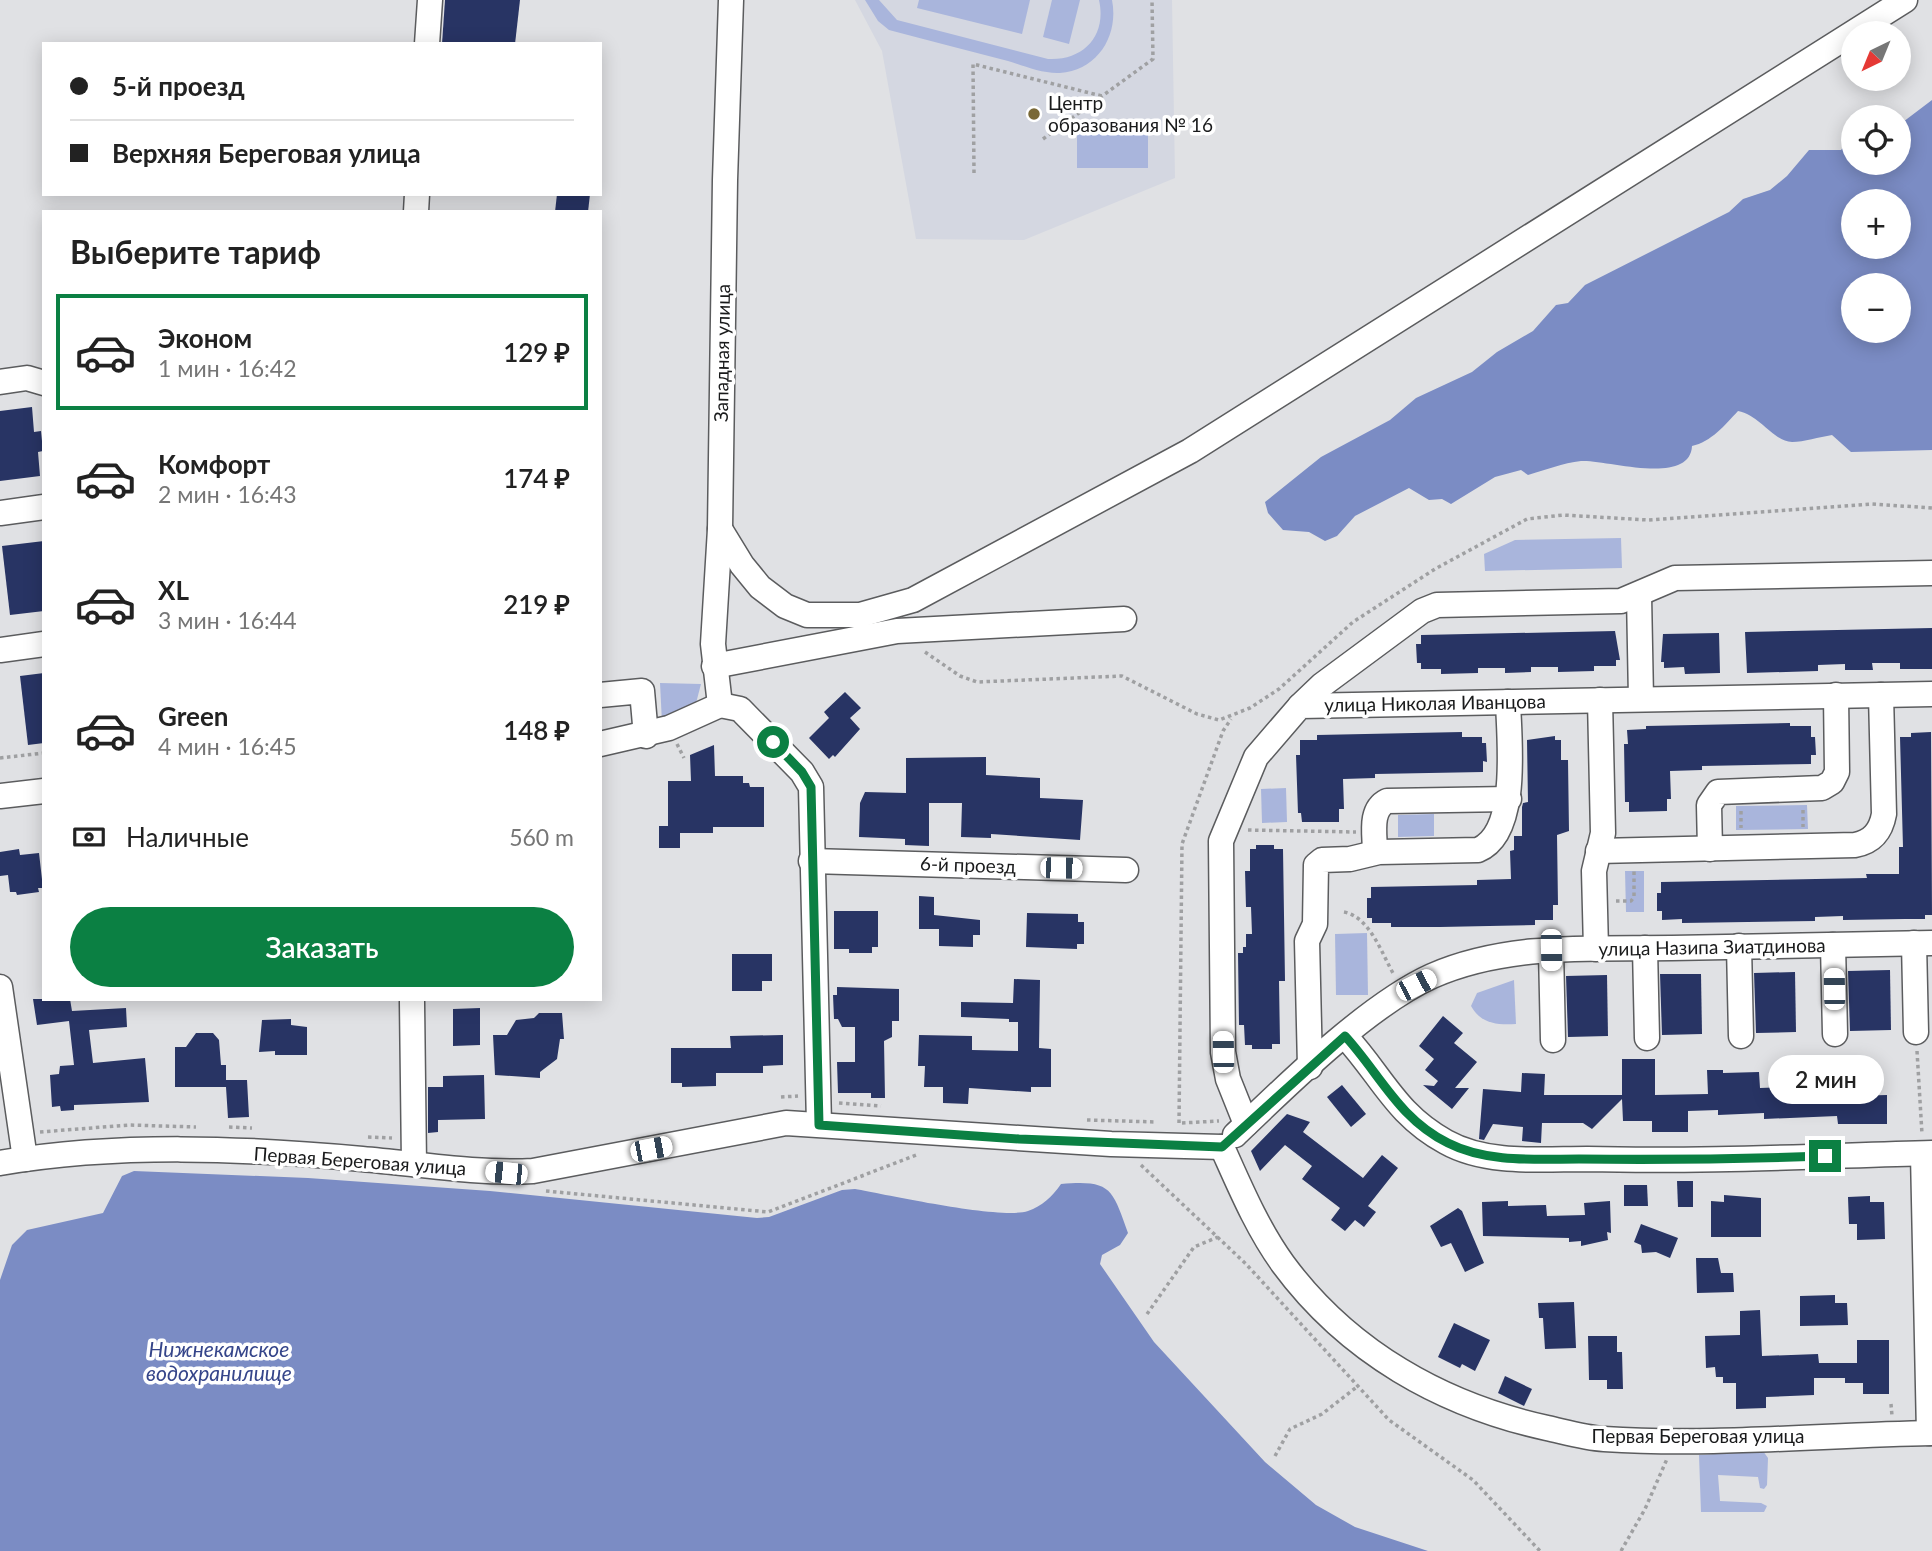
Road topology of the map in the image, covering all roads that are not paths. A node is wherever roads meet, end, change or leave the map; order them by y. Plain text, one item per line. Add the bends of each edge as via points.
1 (430, 0) edge
2 (731, 0) edge
3 (1905, 0) edge
4 (427, 42) edge
5 (0, 382) edge
6 (42, 382) edge
7 (42, 507) edge
8 (0, 513) edge
9 (720, 529) junction
10 (1932, 573) edge
11 (1639, 595) junction
12 (1124, 619) dead end
13 (42, 644) edge
14 (0, 650) edge
15 (714, 666) junction
16 (1932, 694) edge
17 (602, 695) edge
18 (1836, 695) junction
19 (1881, 695) junction
20 (1641, 699) junction
21 (1600, 700) junction
22 (1508, 702) junction
23 (720, 705) junction
24 (1300, 706) junction
25 (646, 736) junction
26 (602, 744) edge
27 (42, 791) edge
28 (0, 796) edge
29 (1509, 799) junction
30 (1375, 842) junction
31 (1710, 849) junction
32 (1598, 851) junction
33 (811, 861) junction
34 (1126, 870) dead end
35 (1923, 943) edge
36 (1833, 945) junction
37 (1739, 946) junction
38 (1645, 948) junction
39 (1596, 949) junction
40 (1551, 950) junction
41 (0, 987) edge
42 (412, 1002) dead end
43 (1916, 1032) road end
44 (1835, 1034) dead end
45 (1345, 1036) junction
46 (1741, 1036) dead end
47 (1647, 1038) dead end
48 (1553, 1040) dead end
49 (1310, 1067) junction
50 (818, 1113) junction
51 (1244, 1120) junction
52 (1222, 1147) junction
53 (1927, 1153) edge
54 (25, 1158) junction
55 (0, 1163) edge
56 (414, 1164) junction
57 (1930, 1433) edge

1 - 4 street
2 - 9 street, Западная улица
3 - 9 street via 1190,451 913,600 860,615 807,615 785,606 760,587
5 - 6 street via 27,378
7 - 8 street
9 - 15 street, Западная улица
10 - 11 street via 1675,578
11 - 20 street
11 - 24 street via 1615,601 1433,606 1322,685
12 - 15 street via 897,631
13 - 14 street
15 - 23 street, Западная улица
16 - 19 street, улица Николая Иванцова
17 - 25 street via 642,691
18 - 19 street, улица Николая Иванцова
18 - 20 street, улица Николая Иванцова
18 - 31 street via 1835,777 1822,788 1718,792 1712,799
19 - 31 street via 1884,814 1873,837 1862,844
20 - 21 street, улица Николая Иванцова
21 - 22 street, улица Николая Иванцова
21 - 32 street via 1603,834
22 - 24 street, улица Николая Иванцова
22 - 29 street
23 - 25 street
23 - 33 street via 740,709 811,787
24 - 51 street, улица Николая Иванцова via 1259,752 1225,829 1219,855 1223,1052
25 - 26 street
27 - 28 street
29 - 30 street via 1492,839 1483,848
29 - 30 street via 1387,801 1376,810
30 - 49 street via 1354,858 1322,860 1314,870 1315,924 1307,941
31 - 32 street
32 - 39 street via 1594,871
33 - 34 street, 6-й проезд
33 - 50 street
35 - 36 street, улица Назипа Зиатдинова
35 - 43 street
36 - 37 street, улица Назипа Зиатдинова
36 - 44 street
37 - 38 street, улица Назипа Зиатдинова
37 - 46 street
38 - 39 street, улица Назипа Зиатдинова
38 - 47 street
39 - 40 street, улица Назипа Зиатдинова
40 - 45 street, улица Назипа Зиатдинова via 1476,960 1431,977
40 - 48 street
41 - 54 street
42 - 56 street
45 - 49 street, улица Назипа Зиатдинова
45 - 53 street via 1393,1101 1419,1124 1448,1143 1481,1154 1656,1161
49 - 51 street, улица Назипа Зиатдинова
50 - 52 street, Первая Береговая улица via 1111,1144
50 - 56 street, Первая Береговая улица via 533,1171 506,1173
51 - 52 street, улица Назипа Зиатдинова
52 - 57 street, Первая Береговая улица via 1254,1217 1284,1265 1350,1336 1422,1385 1465,1405 1518,1422 1602,1439
53 - 57 street
54 - 55 street, Первая Береговая улица
54 - 56 street, Первая Береговая улица via 126,1150 242,1152

